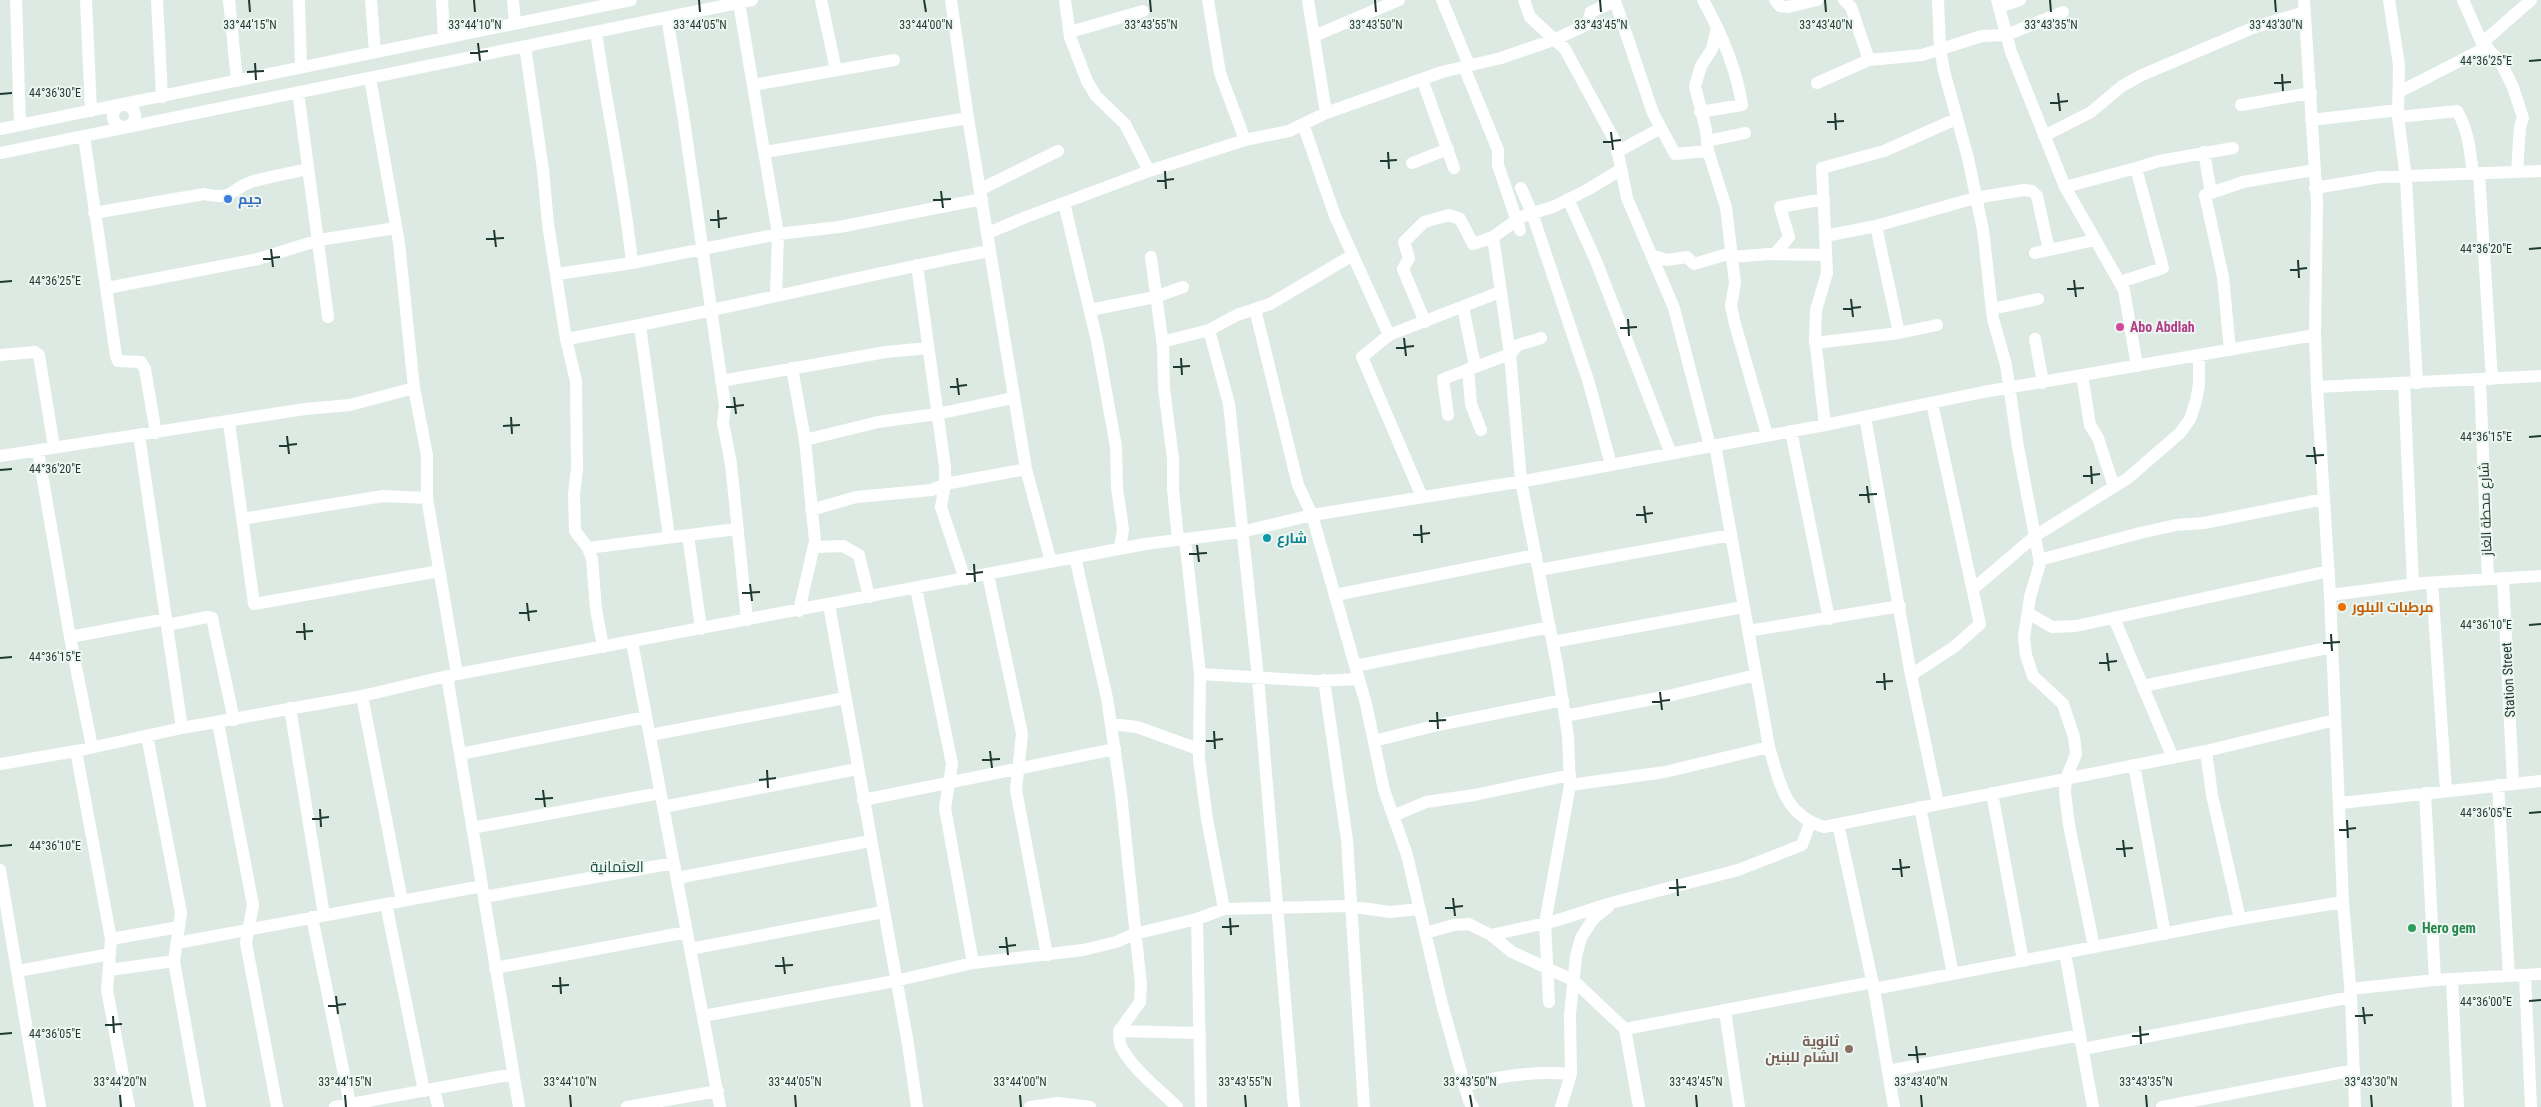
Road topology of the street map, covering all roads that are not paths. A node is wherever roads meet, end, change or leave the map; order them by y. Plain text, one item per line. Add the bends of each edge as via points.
1 (16, 0) edge
2 (86, 0) edge
3 (157, 0) edge
4 (229, 0) edge
5 (299, 0) edge
6 (371, 0) edge
7 (442, 0) edge
8 (514, 0) edge
9 (631, 0) edge
10 (821, 0) edge
11 (951, 0) edge
12 (1065, 0) edge
13 (1208, 0) edge
14 (1308, 0) edge
15 (1400, 0) edge
16 (1442, 0) edge
17 (1524, 0) edge
18 (1703, 0) edge
19 (1775, 0) edge
20 (1817, 0) edge
21 (1844, 0) edge
22 (1938, 0) edge
23 (2020, 0) edge
24 (2389, 0) edge
25 (2463, 0) edge
26 (2531, 0) edge
27 (745, 1) edge
28 (587, 4) edge
29 (1998, 4) edge
30 (2305, 6) edge
31 (1143, 11) dead end
32 (2062, 12) dead end
33 (666, 17) junction
34 (516, 23) junction
35 (1717, 28) junction
36 (596, 32) junction
37 (1070, 32) junction
38 (2006, 35) junction
39 (1314, 36) junction
40 (444, 37) junction
41 (1556, 39) junction
42 (2484, 45) junction
43 (525, 46) junction
44 (1940, 48) junction
45 (375, 52) junction
46 (894, 60) dead end
47 (1868, 60) junction
48 (1466, 66) junction
49 (302, 67) junction
50 (836, 70) junction
51 (370, 78) junction
52 (1422, 79) junction
53 (237, 81) junction
54 (1817, 83) dead end
55 (753, 85) junction
56 (298, 92) junction
57 (2399, 92) junction
58 (2311, 93) junction
59 (162, 97) junction
60 (122, 105) junction
61 (2241, 105) dead end
62 (92, 111) junction
63 (1700, 112) junction
64 (1326, 113) junction
65 (2398, 113) junction
66 (968, 118) junction
67 (1956, 119) junction
68 (2311, 120) junction
69 (1303, 124) junction
70 (20, 125) junction
71 (126, 128) junction
72 (1660, 128) junction
73 (0, 129) edge
74 (1745, 133) dead end
75 (84, 136) junction
76 (2044, 136) junction
77 (1245, 140) junction
78 (1707, 146) junction
79 (2233, 148) dead end
80 (1448, 149) junction
81 (1058, 151) dead end
82 (765, 152) junction
83 (1617, 152) junction
84 (2204, 152) junction
85 (0, 153) edge
86 (1412, 163) dead end
87 (1454, 168) dead end
88 (2136, 168) junction
89 (308, 169) junction
90 (1620, 170) junction
91 (2314, 170) junction
92 (1149, 171) junction
93 (2541, 171) edge
94 (2517, 172) junction
95 (2476, 174) junction
96 (2406, 178) junction
97 (1521, 188) dead end
98 (2065, 188) junction
99 (2315, 188) junction
100 (2211, 193) junction
101 (981, 194) junction
102 (1975, 198) junction
103 (1568, 199) junction
104 (1824, 199) junction
105 (1064, 203) junction
106 (94, 213) junction
107 (1532, 213) junction
108 (1518, 225) junction
109 (1876, 226) junction
110 (396, 228) junction
111 (988, 233) junction
112 (778, 234) junction
113 (1825, 236) junction
114 (1493, 237) junction
115 (319, 240) junction
116 (2095, 240) junction
117 (704, 248) junction
118 (2049, 250) junction
119 (989, 251) junction
120 (2035, 253) dead end
121 (1775, 254) junction
122 (1731, 255) junction
123 (1826, 255) junction
124 (1351, 256) junction
125 (1654, 256) junction
126 (1151, 257) dead end
127 (632, 263) junction
128 (917, 265) junction
129 (557, 274) junction
130 (2120, 282) junction
131 (1183, 287) dead end
132 (107, 288) junction
133 (1500, 292) junction
134 (776, 295) junction
135 (1155, 297) junction
136 (2038, 299) dead end
137 (1463, 307) junction
138 (1255, 309) junction
139 (1992, 309) junction
140 (712, 310) junction
141 (1090, 310) junction
142 (328, 317) dead end
143 (1425, 322) junction
144 (1937, 325) dead end
145 (640, 326) junction
146 (1209, 330) junction
147 (1899, 333) junction
148 (2315, 334) junction
149 (1389, 335) junction
150 (1541, 338) dead end
151 (566, 339) junction
152 (2035, 339) dead end
153 (1162, 342) junction
154 (1815, 343) junction
155 (928, 348) junction
156 (2230, 350) junction
157 (1510, 354) junction
158 (0, 355) edge
159 (2198, 355) junction
160 (2137, 366) junction
161 (1472, 367) junction
162 (792, 368) junction
163 (2082, 375) junction
164 (2541, 376) edge
165 (2486, 379) junction
166 (721, 381) junction
167 (2043, 383) junction
168 (2418, 383) junction
169 (2404, 384) junction
170 (2317, 387) junction
171 (414, 388) junction
172 (2008, 388) junction
173 (1013, 398) junction
174 (1932, 403) junction
175 (937, 414) junction
176 (1448, 415) dead end
177 (1865, 416) junction
178 (229, 423) junction
179 (1825, 425) junction
180 (1481, 430) dead end
181 (1791, 431) junction
182 (156, 433) junction
183 (139, 435) junction
184 (1767, 435) junction
185 (805, 440) junction
186 (1713, 446) junction
187 (54, 447) junction
188 (38, 451) junction
189 (1671, 454) junction
190 (0, 456) edge
191 (1611, 465) junction
192 (1026, 470) junction
193 (1521, 481) junction
194 (945, 484) junction
195 (2114, 487) junction
196 (1422, 497) junction
197 (427, 498) junction
198 (2324, 499) junction
199 (812, 510) junction
200 (1312, 515) junction
201 (242, 519) junction
202 (736, 528) junction
203 (1241, 532) junction
204 (688, 535) junction
205 (1730, 535) junction
206 (2035, 536) junction
207 (669, 537) junction
208 (1182, 539) junction
209 (814, 547) junction
210 (588, 548) junction
211 (1120, 548) junction
212 (1536, 555) junction
213 (1075, 557) junction
214 (2040, 560) junction
215 (1051, 562) junction
216 (439, 570) junction
217 (1539, 570) junction
218 (2329, 571) junction
219 (988, 575) junction
220 (2541, 576) edge
221 (2503, 578) junction
222 (965, 579) junction
223 (2488, 579) junction
224 (2432, 583) junction
225 (2413, 584) junction
226 (916, 588) junction
227 (1973, 588) junction
228 (1336, 595) junction
229 (2330, 595) junction
230 (869, 597) junction
231 (828, 605) junction
232 (1900, 606) junction
233 (1744, 607) junction
234 (799, 610) junction
235 (2028, 613) junction
236 (2114, 618) junction
237 (1829, 619) junction
238 (747, 620) junction
239 (166, 622) junction
240 (1550, 627) junction
241 (701, 629) junction
242 (1748, 631) junction
243 (70, 637) junction
244 (632, 642) junction
245 (1553, 642) junction
246 (603, 647) junction
247 (2332, 647) junction
248 (1355, 666) junction
249 (1200, 674) junction
250 (452, 675) junction
251 (1756, 675) junction
252 (1912, 675) junction
253 (1258, 678) junction
254 (1359, 679) junction
255 (1324, 680) junction
256 (2143, 686) junction
257 (362, 696) junction
258 (845, 698) junction
259 (1563, 700) junction
260 (290, 708) junction
261 (1565, 716) junction
262 (646, 717) junction
263 (234, 720) junction
264 (2335, 720) junction
265 (218, 723) junction
266 (1111, 724) junction
267 (182, 728) junction
268 (650, 734) junction
269 (147, 736) junction
270 (1374, 741) junction
271 (92, 747) junction
272 (1770, 747) junction
273 (1114, 749) junction
274 (1198, 749) junction
275 (76, 751) junction
276 (2206, 752) junction
277 (460, 754) junction
278 (2173, 758) junction
279 (0, 764) edge
280 (2134, 765) junction
281 (1018, 768) junction
282 (858, 769) junction
283 (2066, 779) junction
284 (1570, 780) junction
285 (2541, 781) edge
286 (949, 782) junction
287 (2513, 783) junction
288 (2498, 785) junction
289 (2446, 790) junction
290 (660, 793) junction
291 (1992, 793) junction
292 (2425, 793) junction
293 (863, 800) junction
294 (2341, 803) junction
295 (1938, 804) junction
296 (663, 807) junction
297 (1920, 807) junction
298 (1394, 816) junction
299 (1810, 823) junction
300 (1838, 824) junction
301 (472, 828) junction
302 (870, 841) junction
303 (674, 863) junction
304 (0, 870) edge
305 (677, 878) junction
306 (483, 892) junction
307 (402, 901) junction
308 (2343, 902) junction
309 (1612, 903) junction
310 (386, 904) junction
311 (1279, 907) junction
312 (1353, 907) junction
313 (1224, 909) junction
314 (1419, 909) junction
315 (883, 912) junction
316 (318, 916) junction
317 (1197, 919) junction
318 (2240, 919) junction
319 (1545, 923) junction
320 (179, 926) junction
321 (249, 928) junction
322 (687, 932) junction
323 (1425, 933) junction
324 (1134, 934) junction
325 (2165, 934) junction
326 (1492, 935) junction
327 (6, 938) edge
328 (111, 939) junction
329 (176, 943) junction
330 (2094, 947) junction
331 (690, 949) junction
332 (2065, 953) junction
333 (110, 954) junction
334 (1047, 955) junction
335 (174, 961) junction
336 (2023, 961) junction
337 (973, 963) junction
338 (1546, 967) junction
339 (495, 968) junction
340 (109, 970) junction
341 (18, 971) junction
342 (1952, 974) junction
343 (2541, 974) edge
344 (2525, 975) junction
345 (2509, 976) junction
346 (895, 980) junction
347 (1573, 980) junction
348 (2435, 980) junction
349 (2452, 980) junction
350 (1873, 986) junction
351 (2350, 993) junction
352 (1549, 1002) dead end
353 (1726, 1011) junction
354 (703, 1016) junction
355 (1625, 1029) junction
356 (1119, 1031) junction
357 (1200, 1033) junction
358 (2080, 1035) junction
359 (2083, 1049) junction
360 (2354, 1070) junction
361 (1888, 1071) junction
362 (513, 1074) junction
363 (1571, 1074) junction
364 (1464, 1086) junction
365 (429, 1090) junction
366 (718, 1090) junction
367 (359, 1104) edge
368 (1470, 1105) edge
369 (40, 1107) edge
370 (129, 1107) edge
371 (200, 1107) edge
372 (277, 1107) edge
373 (335, 1107) edge
374 (438, 1107) edge
375 (519, 1107) edge
376 (627, 1107) edge
377 (720, 1107) edge
378 (725, 1107) edge
379 (917, 1107) edge
380 (1030, 1107) edge
381 (1090, 1107) edge
382 (1176, 1107) edge
383 (1201, 1107) edge
384 (1294, 1107) edge
385 (1364, 1107) edge
386 (1561, 1107) edge
387 (1639, 1107) edge
388 (1739, 1107) edge
389 (1894, 1107) edge
390 (2091, 1107) edge
391 (2162, 1107) edge
392 (2355, 1107) edge
393 (2458, 1107) edge
394 (2531, 1107) edge

1 - 70 street
2 - 62 street
3 - 59 street
4 - 53 street
5 - 49 street
6 - 45 street
7 - 40 street
8 - 34 street
9 - 28 street
10 - 50 street
11 - 66 street
12 - 37 street
13 - 77 street via 1220,73
14 - 39 street
15 - 39 street
16 - 48 street
17 - 41 street via 1530,18
18 - 35 street
19 - 20 street via 1780,6 1788,7
21 - 47 street via 1851,7
22 - 44 street
23 - 29 street
24 - 57 street via 2398,56
25 - 42 street
26 - 42 street
27 - 33 street
27 - 55 street
28 - 34 street
29 - 38 street
30 - 58 street
30 - 76 street via 2142,75 2122,86 2091,112
31 - 37 street
32 - 38 street
33 - 36 street
33 - 117 street
34 - 40 street
35 - 63 street via 1712,49 1701,66 1695,86
35 - 63 street via 1738,80 1742,105
36 - 43 street
36 - 127 street via 625,195
37 - 92 street via 1087,81 1096,96 1125,124
38 - 44 street via 1982,36
38 - 76 street
39 - 64 street
40 - 45 street
41 - 48 street
41 - 72 street via 1588,24 1591,12 1615,1
41 - 83 street via 1565,49 1616,143
42 - 57 street
42 - 94 street via 2500,61 2523,118
43 - 51 street
43 - 129 street
44 - 47 street via 1905,58
44 - 67 street
45 - 49 street
46 - 50 street
47 - 54 street
48 - 52 street
48 - 108 street via 1498,150 1498,165
49 - 53 street
50 - 55 street
51 - 56 street
51 - 110 street
52 - 64 street
52 - 80 street
53 - 59 street
55 - 82 street
56 - 71 street
56 - 89 street
57 - 65 street
58 - 61 street
58 - 68 street
59 - 60 street
60 - 62 street
60 - 71 street via 113,116 116,124
62 - 70 street
63 - 78 street
64 - 69 street
65 - 68 street
65 - 95 street, شارع محطة الغاز via 2457,111 2469,140
65 - 96 street
66 - 82 street
66 - 101 street
67 - 102 street via 1968,158
67 - 104 street via 1884,151 1822,168
68 - 91 street
69 - 77 street via 1264,138
69 - 124 street
70 - 73 street
71 - 75 street
72 - 78 street via 1675,154
72 - 83 street
74 - 78 street
75 - 85 street
75 - 106 street
76 - 98 street
77 - 92 street
78 - 122 street via 1726,208
79 - 84 street
80 - 86 street
80 - 87 street
81 - 101 street
82 - 112 street
83 - 90 street
84 - 88 street
84 - 100 street
88 - 98 street
88 - 130 street via 2163,268
89 - 106 street via 253,182 230,195 204,194
89 - 115 street
90 - 103 street
90 - 125 street via 1627,198
91 - 99 street
91 - 100 street via 2243,182
92 - 105 street
93 - 94 street
94 - 95 street
95 - 96 street
95 - 165 street, شارع محطة الغاز
96 - 99 street via 2380,177
96 - 168 street
97 - 107 street
98 - 116 street
99 - 148 street
100 - 156 street via 2205,195 2223,277
101 - 111 street
101 - 112 street via 839,227
102 - 109 street
102 - 118 street via 2032,191 2037,196
102 - 139 street via 1983,230
103 - 107 street
103 - 189 street via 1596,261
104 - 113 street
104 - 121 street via 1780,207 1788,237
105 - 111 street
105 - 141 street
106 - 132 street
107 - 108 street
107 - 191 street via 1590,383
108 - 114 street
109 - 113 street
109 - 147 street
110 - 115 street
110 - 171 street
111 - 119 street
112 - 117 street
112 - 134 street
113 - 123 street
114 - 133 street
114 - 143 street via 1473,244 1460,219 1449,215 1424,222 1404,242 1409,258 1403,269
115 - 132 street via 258,260
115 - 142 street
116 - 118 street
116 - 130 street
117 - 127 street
117 - 140 street
118 - 120 street
119 - 128 street
119 - 173 street
121 - 122 street
121 - 123 street
122 - 125 street via 1694,264 1687,257 1667,260
122 - 184 street via 1735,283 1731,306
123 - 154 street via 1827,273 1816,310
124 - 138 street via 1279,300
124 - 149 street
125 - 186 street via 1674,308
126 - 135 street
127 - 129 street
128 - 134 street
128 - 155 street
129 - 151 street
130 - 160 street via 2129,311
131 - 135 street
132 - 182 street via 118,361 141,362 145,369
133 - 137 street
133 - 157 street
134 - 140 street
135 - 141 street
135 - 153 street
136 - 139 street
137 - 143 street
137 - 161 street
138 - 146 street
138 - 200 street via 1298,485
139 - 172 street via 2006,365
140 - 145 street
140 - 166 street
141 - 211 street via 1116,447 1117,488 1123,528
143 - 149 street
144 - 147 street
145 - 151 street
145 - 207 street
146 - 153 street
146 - 203 street via 1229,404
147 - 154 street
148 - 156 street
148 - 170 street
149 - 196 street via 1362,357
150 - 157 street via 1518,345
151 - 210 street via 576,381 578,410 575,531
152 - 167 street
153 - 208 street
154 - 179 street
155 - 162 street
155 - 175 street
156 - 159 street
157 - 161 street
157 - 193 street
158 - 187 street via 35,352 38,355
159 - 160 street
159 - 195 street via 2199,384 2190,419 2162,450
160 - 163 street
161 - 176 street via 1443,379
161 - 180 street via 1471,404
162 - 166 street
162 - 185 street
163 - 167 street
163 - 195 street via 2090,426 2098,438
164 - 165 street
165 - 168 street
165 - 223 street, شارع محطة الغاز
166 - 202 street
167 - 172 street
168 - 169 street
169 - 170 street
169 - 225 street
170 - 198 street
171 - 178 street via 350,405
171 - 197 street via 427,455
172 - 174 street
172 - 206 street
173 - 175 street
173 - 192 street
174 - 177 street
174 - 227 street
175 - 185 street via 878,422
175 - 194 street
177 - 179 street
177 - 232 street
178 - 182 street
178 - 201 street
179 - 181 street
181 - 184 street
181 - 237 street
182 - 183 street
183 - 187 street
183 - 239 street
184 - 186 street
185 - 199 street
186 - 189 street
186 - 205 street
187 - 188 street
188 - 190 street
188 - 243 street
189 - 191 street
191 - 193 street
192 - 194 street
192 - 215 street
193 - 196 street
193 - 212 street
194 - 199 street via 932,490 856,497
194 - 222 street via 941,507
195 - 206 street
196 - 200 street
197 - 201 street via 383,496
197 - 216 street
198 - 214 street via 2140,532
198 - 218 street
199 - 209 street
200 - 203 street
200 - 228 street
201 - 216 street via 254,604
202 - 204 street
202 - 238 street
203 - 208 street
203 - 253 street
204 - 207 street
204 - 241 street
205 - 217 street
205 - 233 street
206 - 214 street
206 - 227 street
207 - 210 street
208 - 211 street
208 - 249 street
209 - 230 street via 843,546 859,554
209 - 234 street
210 - 246 street
211 - 213 street
212 - 217 street
212 - 228 street
213 - 215 street
213 - 266 street
214 - 235 street
215 - 219 street
216 - 250 street
217 - 240 street
218 - 229 street
218 - 236 street
219 - 222 street
219 - 281 street via 1022,734
220 - 221 street
221 - 223 street
221 - 287 street, Station Street
222 - 226 street
223 - 224 street
224 - 225 street
224 - 289 street
225 - 229 street
226 - 230 street
226 - 286 street via 952,764
227 - 252 street via 1980,624
228 - 248 street
229 - 247 street
230 - 231 street
231 - 234 street
231 - 258 street
232 - 237 street
232 - 252 street
233 - 242 street
233 - 245 street
234 - 238 street
235 - 236 street via 2052,627
235 - 283 street via 2024,637 2033,676 2063,704 2074,737 2076,754
236 - 256 street
237 - 242 street
238 - 241 street
239 - 243 street
239 - 263 street via 212,618
239 - 267 street
240 - 245 street
240 - 248 street
241 - 244 street
242 - 251 street
243 - 271 street
244 - 246 street
244 - 262 street
245 - 259 street
246 - 250 street
247 - 256 street
247 - 264 street
248 - 254 street
249 - 253 street
249 - 274 street
250 - 257 street
250 - 277 street
251 - 261 street
251 - 272 street
252 - 295 street
253 - 255 street
253 - 311 street
254 - 255 street
254 - 270 street
255 - 312 street via 1348,840
256 - 278 street
257 - 260 street
257 - 307 street
258 - 268 street
258 - 282 street
259 - 261 street
259 - 270 street
260 - 263 street
260 - 316 street
261 - 284 street
262 - 268 street
262 - 277 street
263 - 265 street
264 - 276 street
264 - 294 street
265 - 267 street
265 - 321 street via 253,905
266 - 273 street
266 - 274 street via 1137,727
267 - 269 street
268 - 290 street
269 - 271 street
269 - 320 street via 181,914
270 - 298 street via 1384,790
271 - 275 street
272 - 284 street via 1665,772
272 - 299 street via 1783,793 1795,812
273 - 281 street
273 - 324 street
274 - 313 street
275 - 279 street
275 - 328 street
276 - 278 street
276 - 318 street
277 - 301 street
278 - 280 street
280 - 283 street
280 - 325 street
281 - 286 street
281 - 334 street via 1016,790
282 - 293 street
282 - 296 street
283 - 291 street
283 - 330 street via 2069,825
284 - 298 street via 1426,802
284 - 319 street
285 - 287 street
286 - 293 street
286 - 337 street via 945,808
287 - 288 street
288 - 289 street
288 - 345 street
289 - 292 street
290 - 296 street
290 - 301 street
291 - 295 street
291 - 336 street
292 - 294 street
292 - 348 street
293 - 302 street
294 - 308 street
295 - 297 street
296 - 303 street
297 - 300 street
297 - 342 street
298 - 314 street
299 - 300 street via 1824,828
299 - 309 street via 1802,845 1789,851 1729,872
300 - 350 street
301 - 306 street
302 - 305 street
302 - 315 street
303 - 305 street
303 - 306 street
304 - 327 street
305 - 322 street
306 - 307 street
306 - 339 street
307 - 310 street
308 - 318 street
308 - 351 street
309 - 319 street
309 - 347 street via 1594,919 1581,938
310 - 316 street
310 - 365 street
311 - 312 street
311 - 313 street
311 - 384 street
312 - 314 street via 1390,912
312 - 385 street
313 - 317 street
314 - 323 street
315 - 331 street
315 - 346 street
316 - 321 street
316 - 367 street
317 - 324 street
317 - 357 street
318 - 325 street
319 - 326 street
319 - 338 street
320 - 328 street
320 - 329 street
321 - 329 street
321 - 372 street via 246,943
322 - 331 street
322 - 339 street
323 - 326 street via 1469,924
323 - 364 street
324 - 334 street via 1108,944
324 - 356 street via 1140,1002
325 - 330 street
326 - 338 street via 1512,952
327 - 341 street
328 - 333 street
329 - 335 street
330 - 332 street
331 - 354 street
332 - 336 street
332 - 358 street
333 - 340 street
333 - 341 street
334 - 337 street
335 - 340 street
335 - 371 street
336 - 342 street
337 - 346 street
338 - 347 street
338 - 352 street
339 - 362 street
340 - 370 street via 107,990
341 - 369 street
342 - 350 street
343 - 344 street
344 - 345 street
344 - 394 street
345 - 349 street
346 - 354 street
346 - 379 street
347 - 355 street
347 - 363 street
348 - 349 street
348 - 351 street
349 - 393 street
350 - 353 street
350 - 361 street
351 - 359 street
351 - 360 street
353 - 355 street
353 - 388 street
354 - 366 street
355 - 387 street
356 - 357 street
356 - 382 street via 1122,1049 1136,1068
357 - 383 street
358 - 359 street
358 - 361 street
359 - 390 street
360 - 391 street
360 - 392 street
361 - 389 street
362 - 365 street
362 - 375 street
363 - 364 street via 1529,1072
363 - 386 street
364 - 368 street
365 - 367 street
365 - 374 street
366 - 376 street
366 - 377 street
366 - 378 street
367 - 373 street
380 - 381 street via 1058,1103

